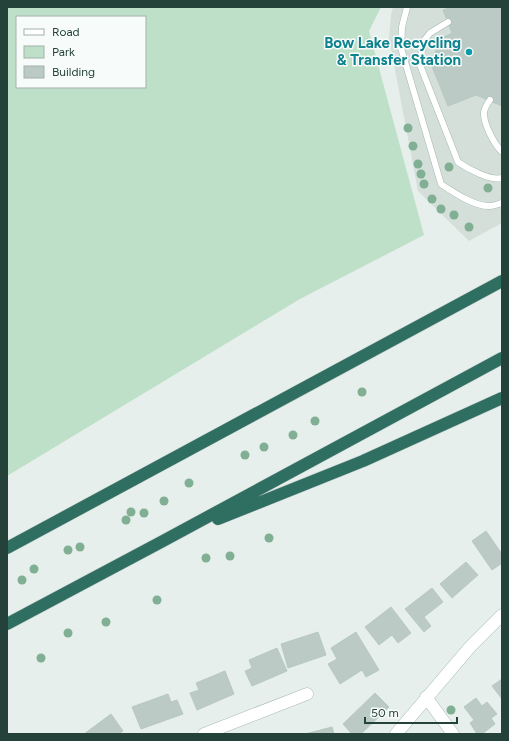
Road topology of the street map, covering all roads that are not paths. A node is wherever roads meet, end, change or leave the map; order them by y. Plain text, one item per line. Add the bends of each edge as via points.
1 (407, 7) edge
2 (448, 22) dead end
3 (490, 100) dead end
4 (502, 152) edge
5 (502, 178) edge
6 (502, 203) edge
7 (502, 281) edge
8 (502, 358) edge
9 (502, 398) edge
10 (163, 542) junction
11 (7, 548) edge
12 (502, 615) edge
13 (7, 624) edge
14 (307, 694) dead end
15 (426, 697) junction
16 (205, 734) edge
17 (396, 734) edge
18 (453, 734) edge

1 - 6 lane via 402,27 401,48 441,184 471,202 488,206
2 - 5 lane via 430,33 423,42 420,65 458,162 493,178
3 - 4 lane via 484,113 485,121
7 - 11 highway
8 - 10 highway
9 - 10 highway via 363,461
10 - 13 highway
12 - 15 main road
14 - 16 main road
15 - 17 main road
15 - 18 main road

